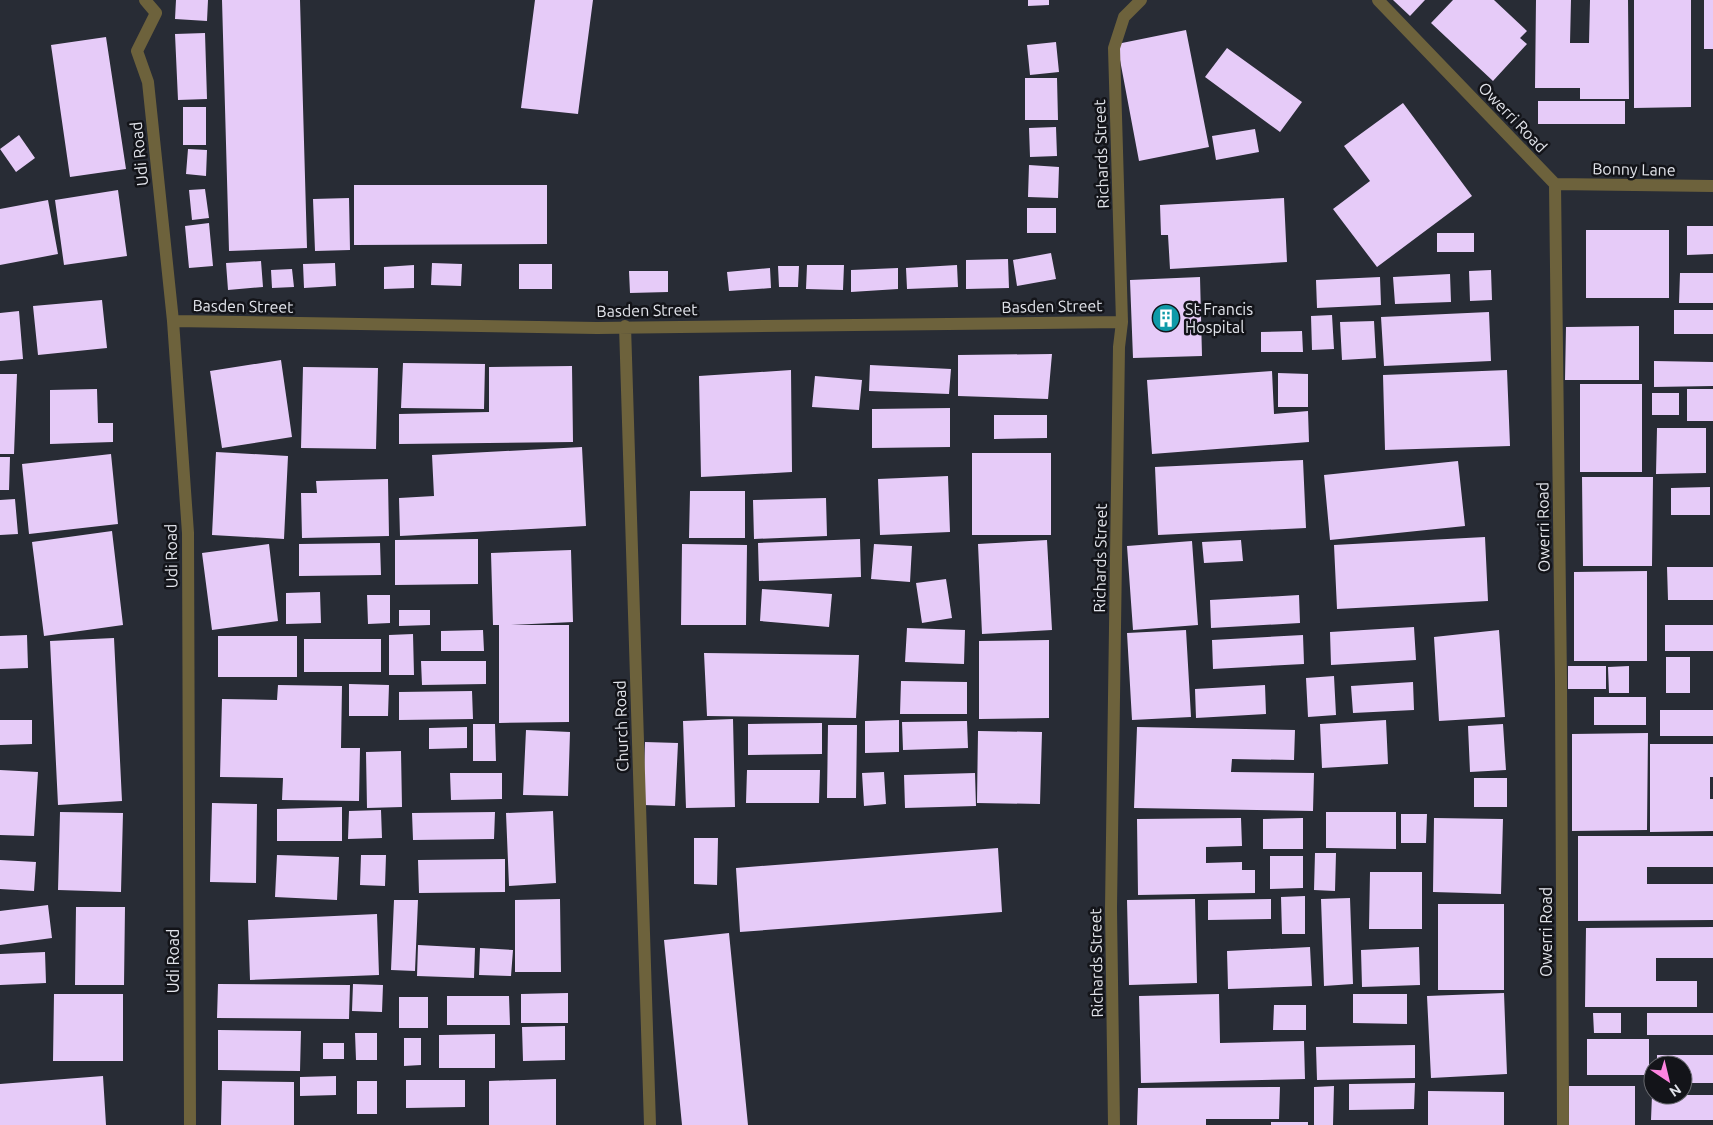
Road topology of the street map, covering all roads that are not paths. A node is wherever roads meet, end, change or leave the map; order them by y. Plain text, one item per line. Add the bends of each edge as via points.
1 (145, 0) edge
2 (1141, 0) edge
3 (1378, 0) edge
4 (1555, 184) junction
5 (1713, 186) edge
6 (173, 321) junction
7 (1122, 322) junction
8 (624, 326) junction
9 (190, 1125) edge
10 (650, 1125) edge
11 (1114, 1125) edge
12 (1563, 1125) edge

1 - 6 street, Udi Road via 156,13 136,51 148,82
2 - 7 street, Richards Street via 1124,17 1114,48
3 - 4 street, Owerri Road
4 - 5 street, Bonny Lane
4 - 12 street, Owerri Road
6 - 8 street, Basden Street
6 - 9 street, Udi Road via 188,533
7 - 8 street, Basden Street
7 - 11 street, Richards Street via 1119,347 1111,908
8 - 10 street, Church Road

